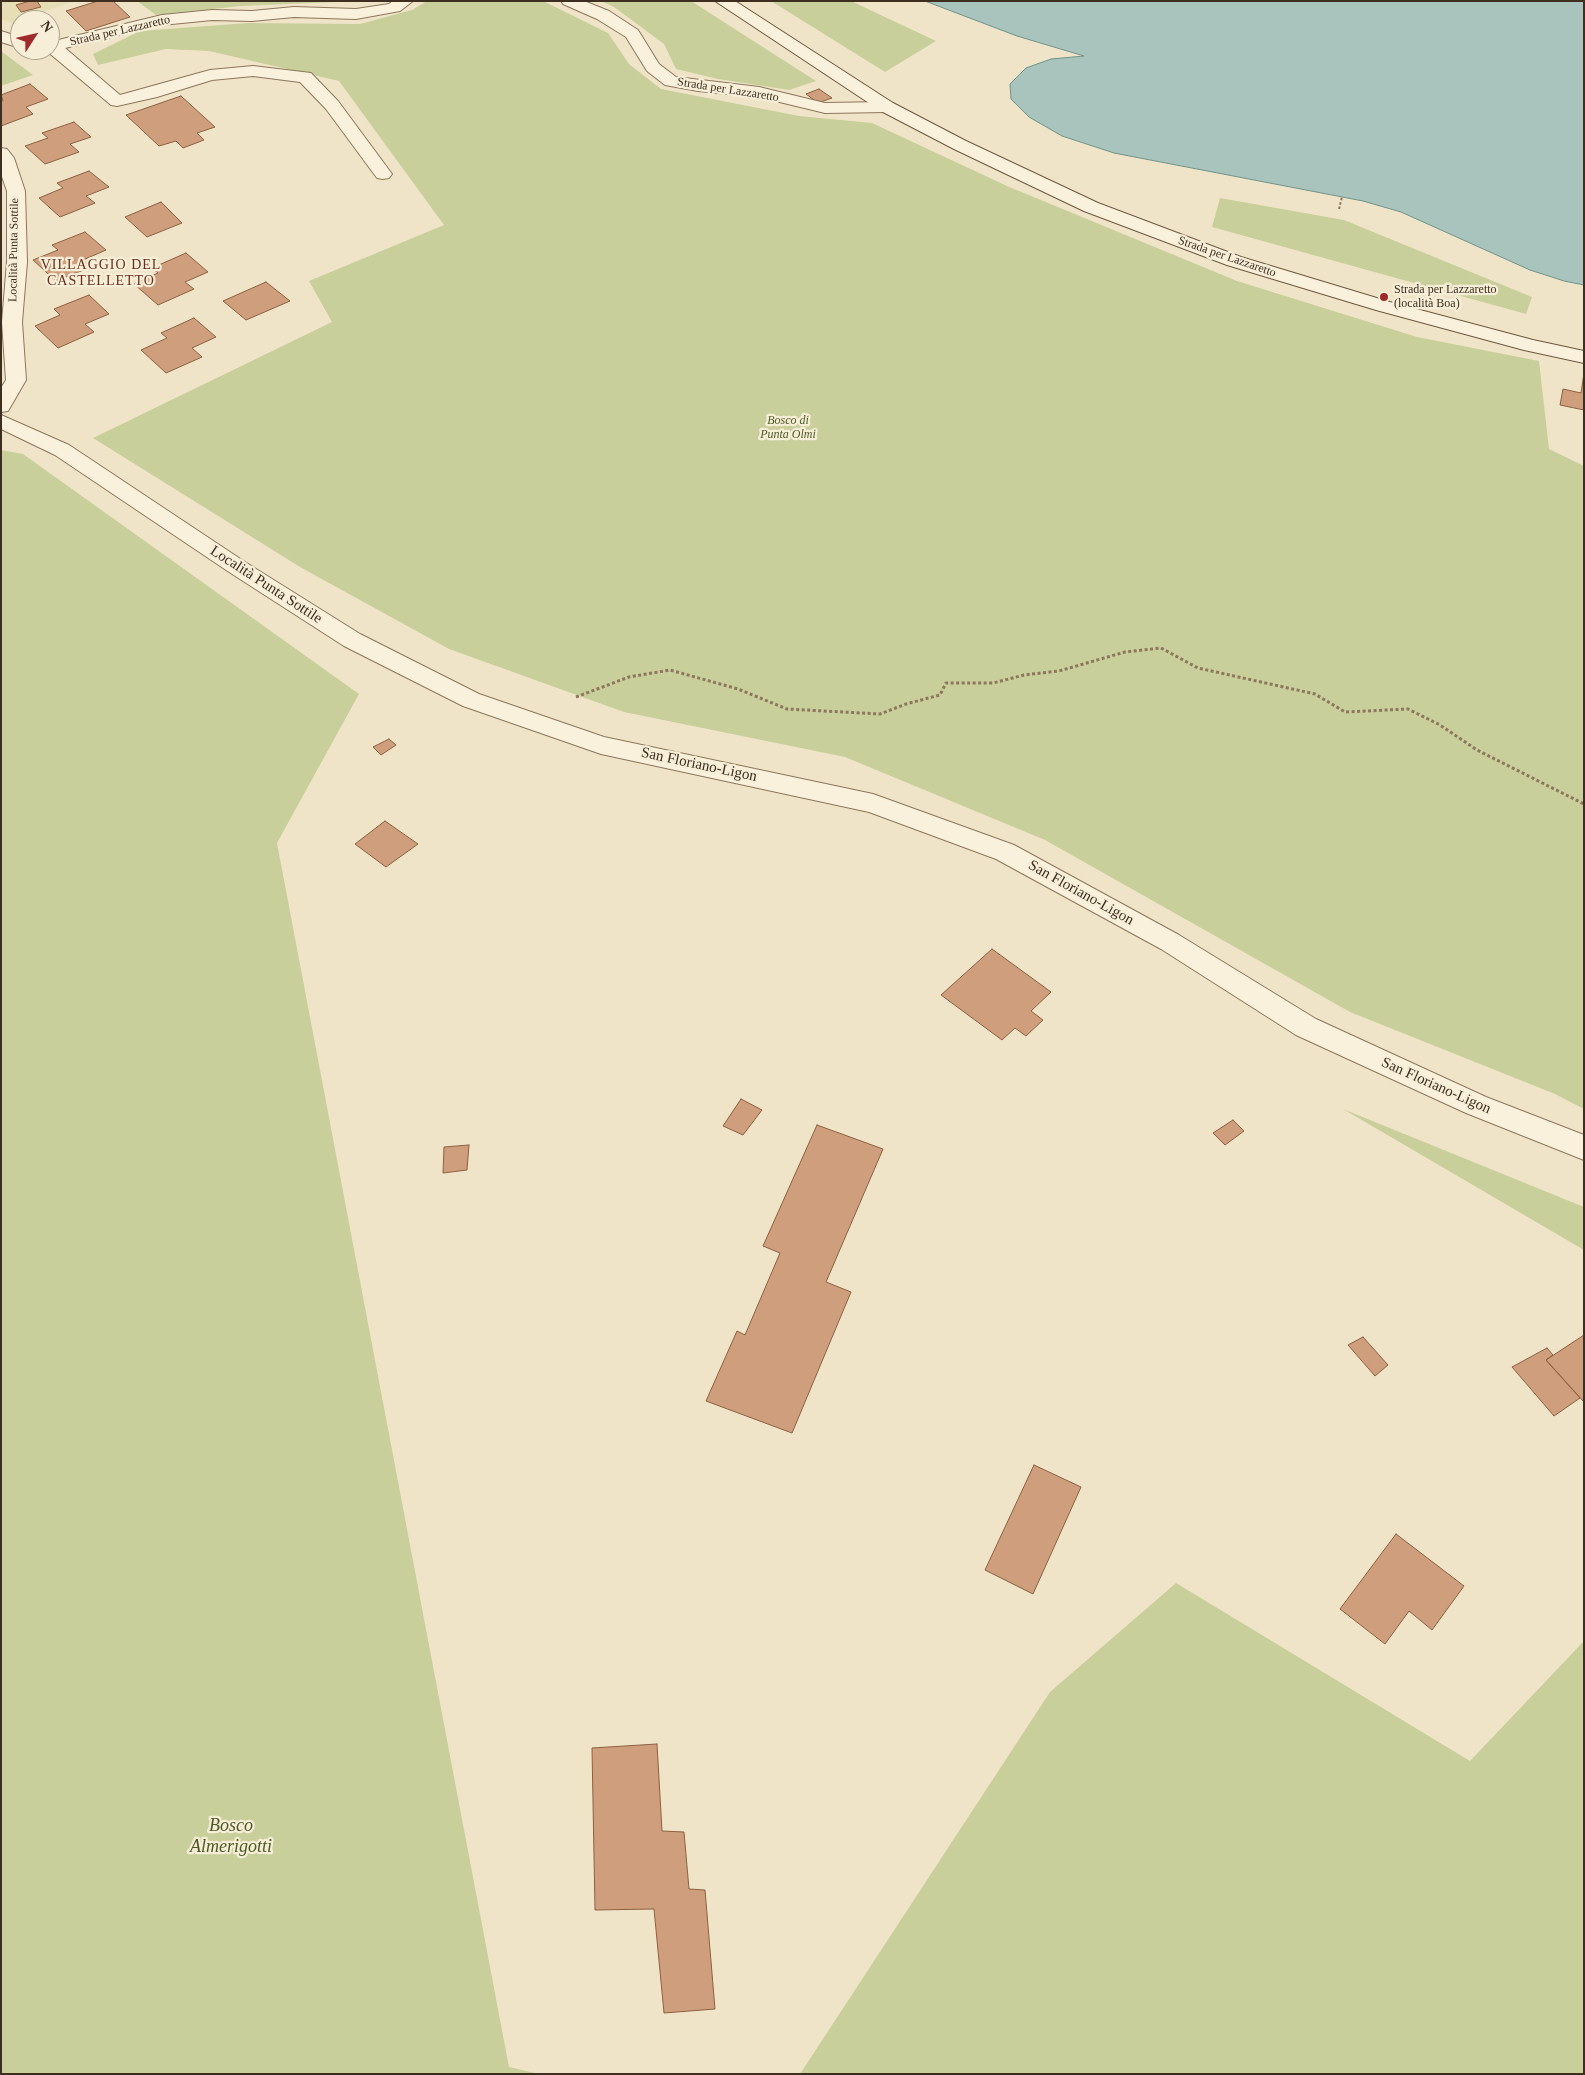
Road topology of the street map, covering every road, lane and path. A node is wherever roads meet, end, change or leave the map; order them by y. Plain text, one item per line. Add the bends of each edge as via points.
1 (405, 1) edge
2 (568, 1) edge
3 (723, 1) edge
4 (60, 45) edge
5 (60, 54) edge
6 (887, 107) junction
7 (1, 153) edge
8 (383, 174) dead end
9 (1342, 197) dead end
10 (1339, 209) dead end
11 (1584, 357) edge
12 (1, 406) edge
13 (1, 421) edge
14 (544, 725) junction
15 (1584, 804) edge
16 (1584, 1148) edge

1 - 4 street, Strada per Lazzaretto via 394,8 356,14 294,12 162,20
2 - 6 street, Strada per Lazzaretto via 603,15 632,34 654,67 671,81 759,92 825,108
3 - 6 street, Strada per Lazzaretto
5 - 8 street, Strada per Lazzaretto via 117,101 210,75 253,70 305,77 332,105
6 - 11 street, Strada per Lazzaretto via 1091,207 1234,262 1383,306
7 - 12 street, Località Punta Sottile via 16,191 17,262 12,322 16,380
9 - 10 path
13 - 14 street, Località Punta Sottile via 62,450 352,640 471,700
14 - 15 path via 576,697 629,677 670,670 738,689 787,708 880,714 940,695 946,683 993,682 1059,671 1125,652 1161,648 1198,668 1315,694 1346,712 1408,709 1478,750
14 - 16 street, San Floriano-Ligon via 601,745 873,803 1005,852 1170,942 1306,1027 1476,1105

